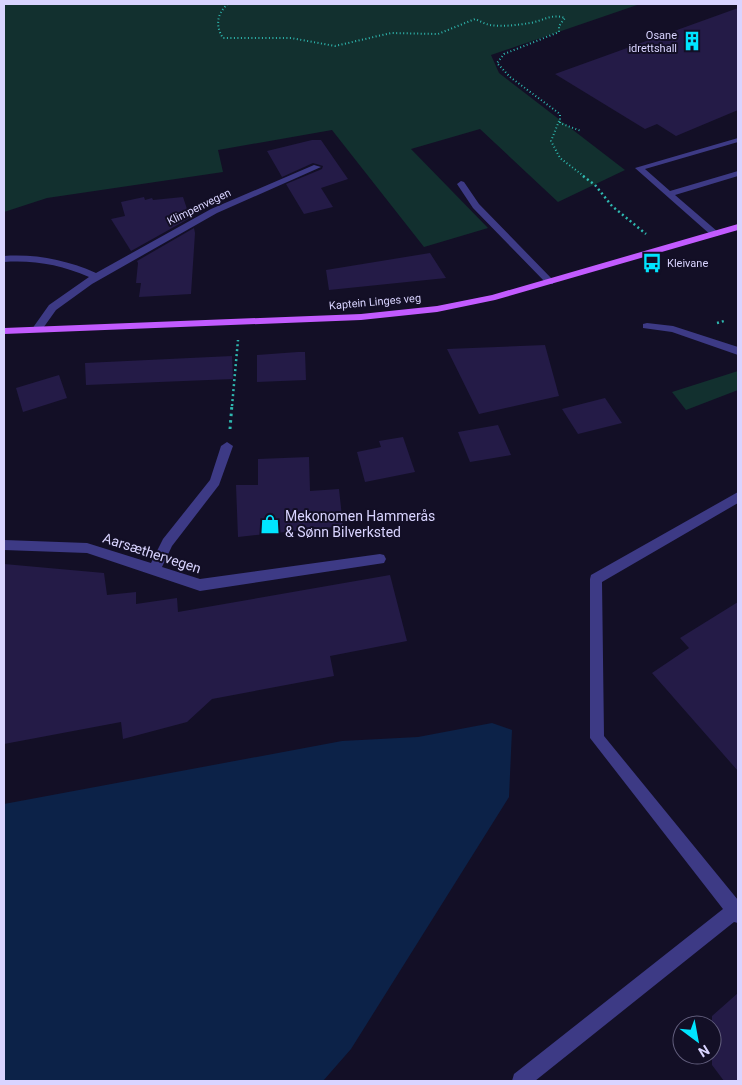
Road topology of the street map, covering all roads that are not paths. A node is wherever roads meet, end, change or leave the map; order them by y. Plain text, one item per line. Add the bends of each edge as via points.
1 (738, 140) edge
2 (317, 167) dead end
3 (738, 173) edge
4 (461, 184) dead end
5 (668, 194) junction
6 (738, 227) edge
7 (715, 234) junction
8 (4, 259) edge
9 (96, 277) junction
10 (550, 282) junction
11 (647, 326) dead end
12 (38, 330) junction
13 (4, 331) edge
14 (738, 351) edge
15 (227, 446) road end
16 (738, 497) edge
17 (4, 545) edge
18 (380, 559) dead end
19 (154, 570) junction
20 (737, 911) edge
21 (521, 1081) edge

1 - 5 street via 639,168
2 - 9 street, Klimpenvegen via 203,217
3 - 5 street
4 - 10 street via 476,206
5 - 7 street
6 - 7 main road, Kaptein Linges veg
7 - 10 main road, Kaptein Linges veg
8 - 9 street via 30,257 68,264
9 - 12 street, Klimpenvegen via 42,317
10 - 12 main road, Kaptein Linges veg via 492,298 399,314
11 - 14 street via 673,329
12 - 13 main road, Kaptein Linges veg
15 - 19 street via 215,482 167,543
16 - 20 street via 596,579 597,738
17 - 19 street, Aarsæthervegen via 87,548
18 - 19 street, Aarsæthervegen via 200,585
20 - 21 street

